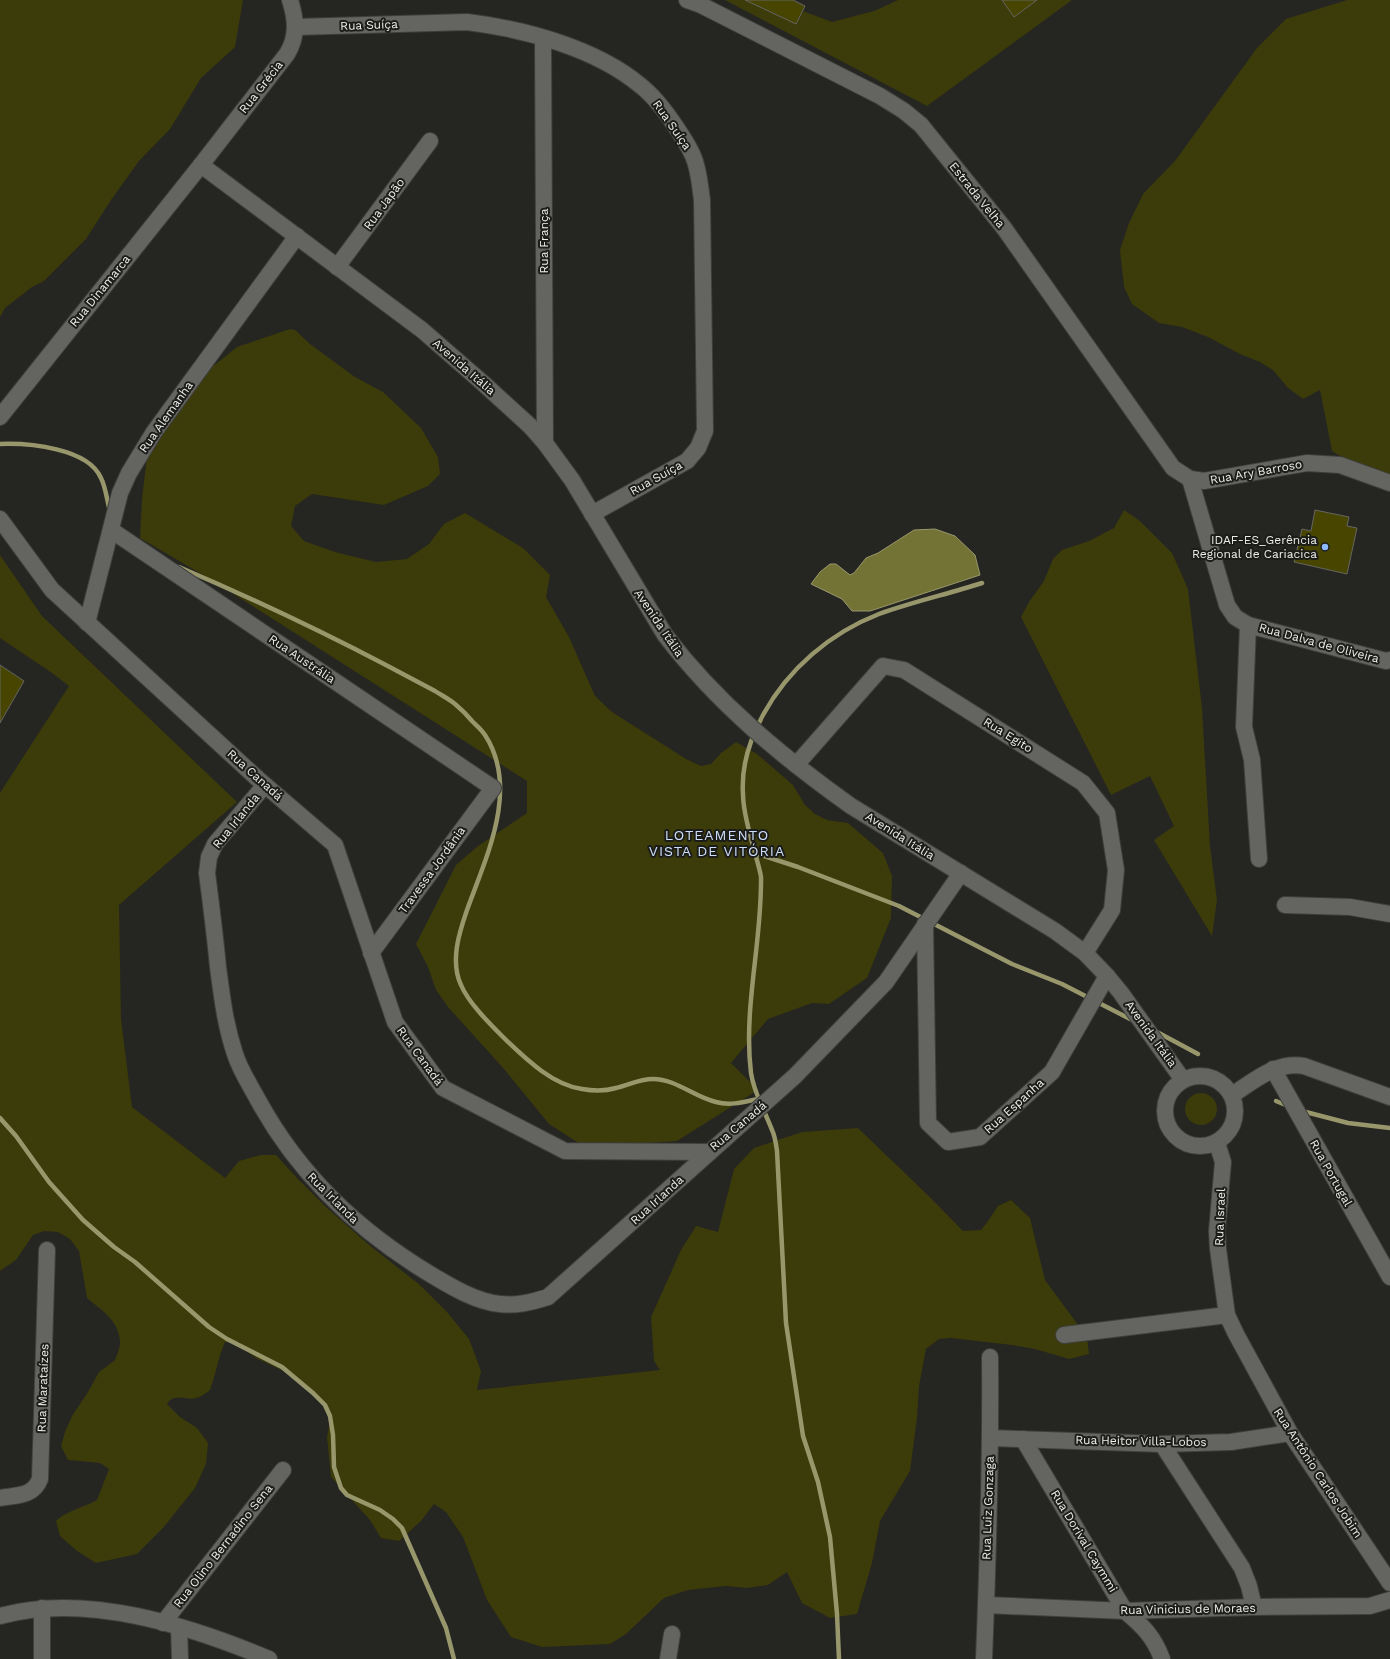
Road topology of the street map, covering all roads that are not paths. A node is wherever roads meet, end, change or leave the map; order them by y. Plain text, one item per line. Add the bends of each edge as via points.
1 (290, 0) edge
2 (687, 0) edge
3 (296, 27) junction
4 (543, 38) junction
5 (430, 141) dead end
6 (201, 165) junction
7 (296, 236) junction
8 (337, 267) junction
9 (0, 417) edge
10 (545, 443) junction
11 (1190, 479) junction
12 (1390, 483) edge
13 (592, 514) junction
14 (0, 519) edge
15 (111, 530) junction
16 (87, 623) junction
17 (1248, 625) junction
18 (1390, 660) edge
19 (796, 765) junction
20 (265, 785) junction
21 (492, 788) joint
22 (1259, 859) dead end
23 (961, 873) junction
24 (1285, 906) dead end
25 (1390, 914) edge
26 (925, 924) junction
27 (371, 953) junction
28 (1085, 953) junction
29 (1107, 976) junction
30 (1273, 1069) junction
31 (1184, 1080) junction
32 (1232, 1095) junction
33 (1390, 1097) edge
34 (1217, 1143) junction
35 (710, 1152) junction
36 (47, 1250) dead end
37 (1390, 1277) edge
38 (1227, 1315) junction
39 (1064, 1335) dead end
40 (990, 1357) dead end
41 (1290, 1433) junction
42 (990, 1438) junction
43 (1023, 1438) junction
44 (1162, 1444) junction
45 (283, 1470) dead end
46 (0, 1498) edge
47 (1390, 1583) edge
48 (1390, 1600) edge
49 (986, 1605) junction
50 (1254, 1607) junction
51 (42, 1608) junction
52 (1125, 1611) junction
53 (0, 1616) edge
54 (163, 1623) junction
55 (179, 1628) junction
56 (672, 1634) dead end
57 (42, 1659) edge
58 (180, 1659) edge
59 (269, 1659) edge
60 (668, 1659) edge
61 (984, 1659) edge
62 (1162, 1659) edge

1 - 3 street, Rua Grécia
2 - 11 street, Estrada Velha via 880,96 921,124 1004,228 1160,451 1173,468
3 - 4 street, Rua Suíça via 467,22 493,25
3 - 6 street, Rua Grécia via 289,50
4 - 10 street, Rua França
4 - 13 street, Rua Suíça via 575,49 619,70 654,99 666,112 694,157 702,200 706,422 702,439 687,461
5 - 8 street, Rua Japão
6 - 7 street, Avenida Itália
6 - 9 street, Rua Dinamarca
7 - 8 street, Avenida Itália
7 - 15 street, Rua Alemanha via 140,453 120,493
8 - 10 street, Avenida Itália via 422,330 530,426
10 - 13 street, Avenida Itália via 572,480
11 - 12 street, Rua Ary Barroso via 1204,481 1307,463 1340,465
11 - 17 street via 1227,605 1235,617
13 - 19 street, Avenida Itália via 640,596 680,655 716,694
14 - 16 street, Rua Canadá via 52,590
15 - 16 street, Rua Alemanha
15 - 21 street, Rua Austrália
16 - 20 street, Rua Canadá
17 - 18 street, Rua Dalva de Oliveira
17 - 22 street via 1244,727 1252,760
19 - 23 street, Avenida Itália via 851,806
19 - 28 street, Rua Egito via 883,666 904,670 1083,783 1107,813 1116,870 1112,910
20 - 27 street, Rua Canadá via 335,845
20 - 35 street, Rua Irlanda via 215,844 209,857 207,873 225,1023 235,1056 272,1127 326,1194 359,1223 397,1254 440,1280 477,1298 499,1304 522,1304 548,1297
21 - 27 street, Travessa Jordânia
23 - 26 street, Rua Canadá
23 - 28 street, Avenida Itália
24 - 25 street via 1350,907
26 - 29 street, Rua Espanha via 928,1123 948,1142 980,1138 1052,1072
26 - 35 street, Rua Canadá via 886,982 796,1076
27 - 35 street, Rua Canadá via 394,1022 443,1088 565,1151
28 - 29 street, Avenida Itália
29 - 31 street, Avenida Itália
30 - 32 street
30 - 33 street via 1294,1064 1304,1066
30 - 37 street, Rua Portugal
31 - 32 street via 1202,1076 1211,1078 1219,1081
31 - 34 street via 1176,1085 1166,1101 1169,1128 1174,1135 1190,1145 1199,1147
32 - 34 street via 1236,1113 1234,1122 1225,1137
34 - 38 street, Rua Israel via 1223,1162 1217,1231
36 - 46 street, Rua Marataízes via 40,1479 34,1490 28,1493
38 - 39 street
38 - 41 street, Rua Antônio Carlos Jobim
40 - 42 street, Rua Luiz Gonzaga
41 - 44 street, Rua Heitor Villa-Lobos via 1231,1442
41 - 47 street, Rua Antônio Carlos Jobim
42 - 43 street, Rua Heitor Villa-Lobos
42 - 49 street, Rua Luiz Gonzaga
43 - 44 street, Rua Heitor Villa-Lobos
43 - 52 street, Rua Dorival Caymmi
44 - 50 street via 1242,1568
45 - 54 street, Rua Olino Bernadino Sena
48 - 50 street, Rua Vinicius de Moraes via 1370,1606
49 - 52 street, Rua Vinicius de Moraes
49 - 61 street, Rua Luiz Gonzaga
50 - 52 street, Rua Vinicius de Moraes
51 - 53 street
51 - 54 street via 96,1610
51 - 57 street
52 - 62 street, Rua Dorival Caymmi via 1145,1629 1157,1646
54 - 55 street
55 - 58 street
55 - 59 street via 225,1641
56 - 60 street

